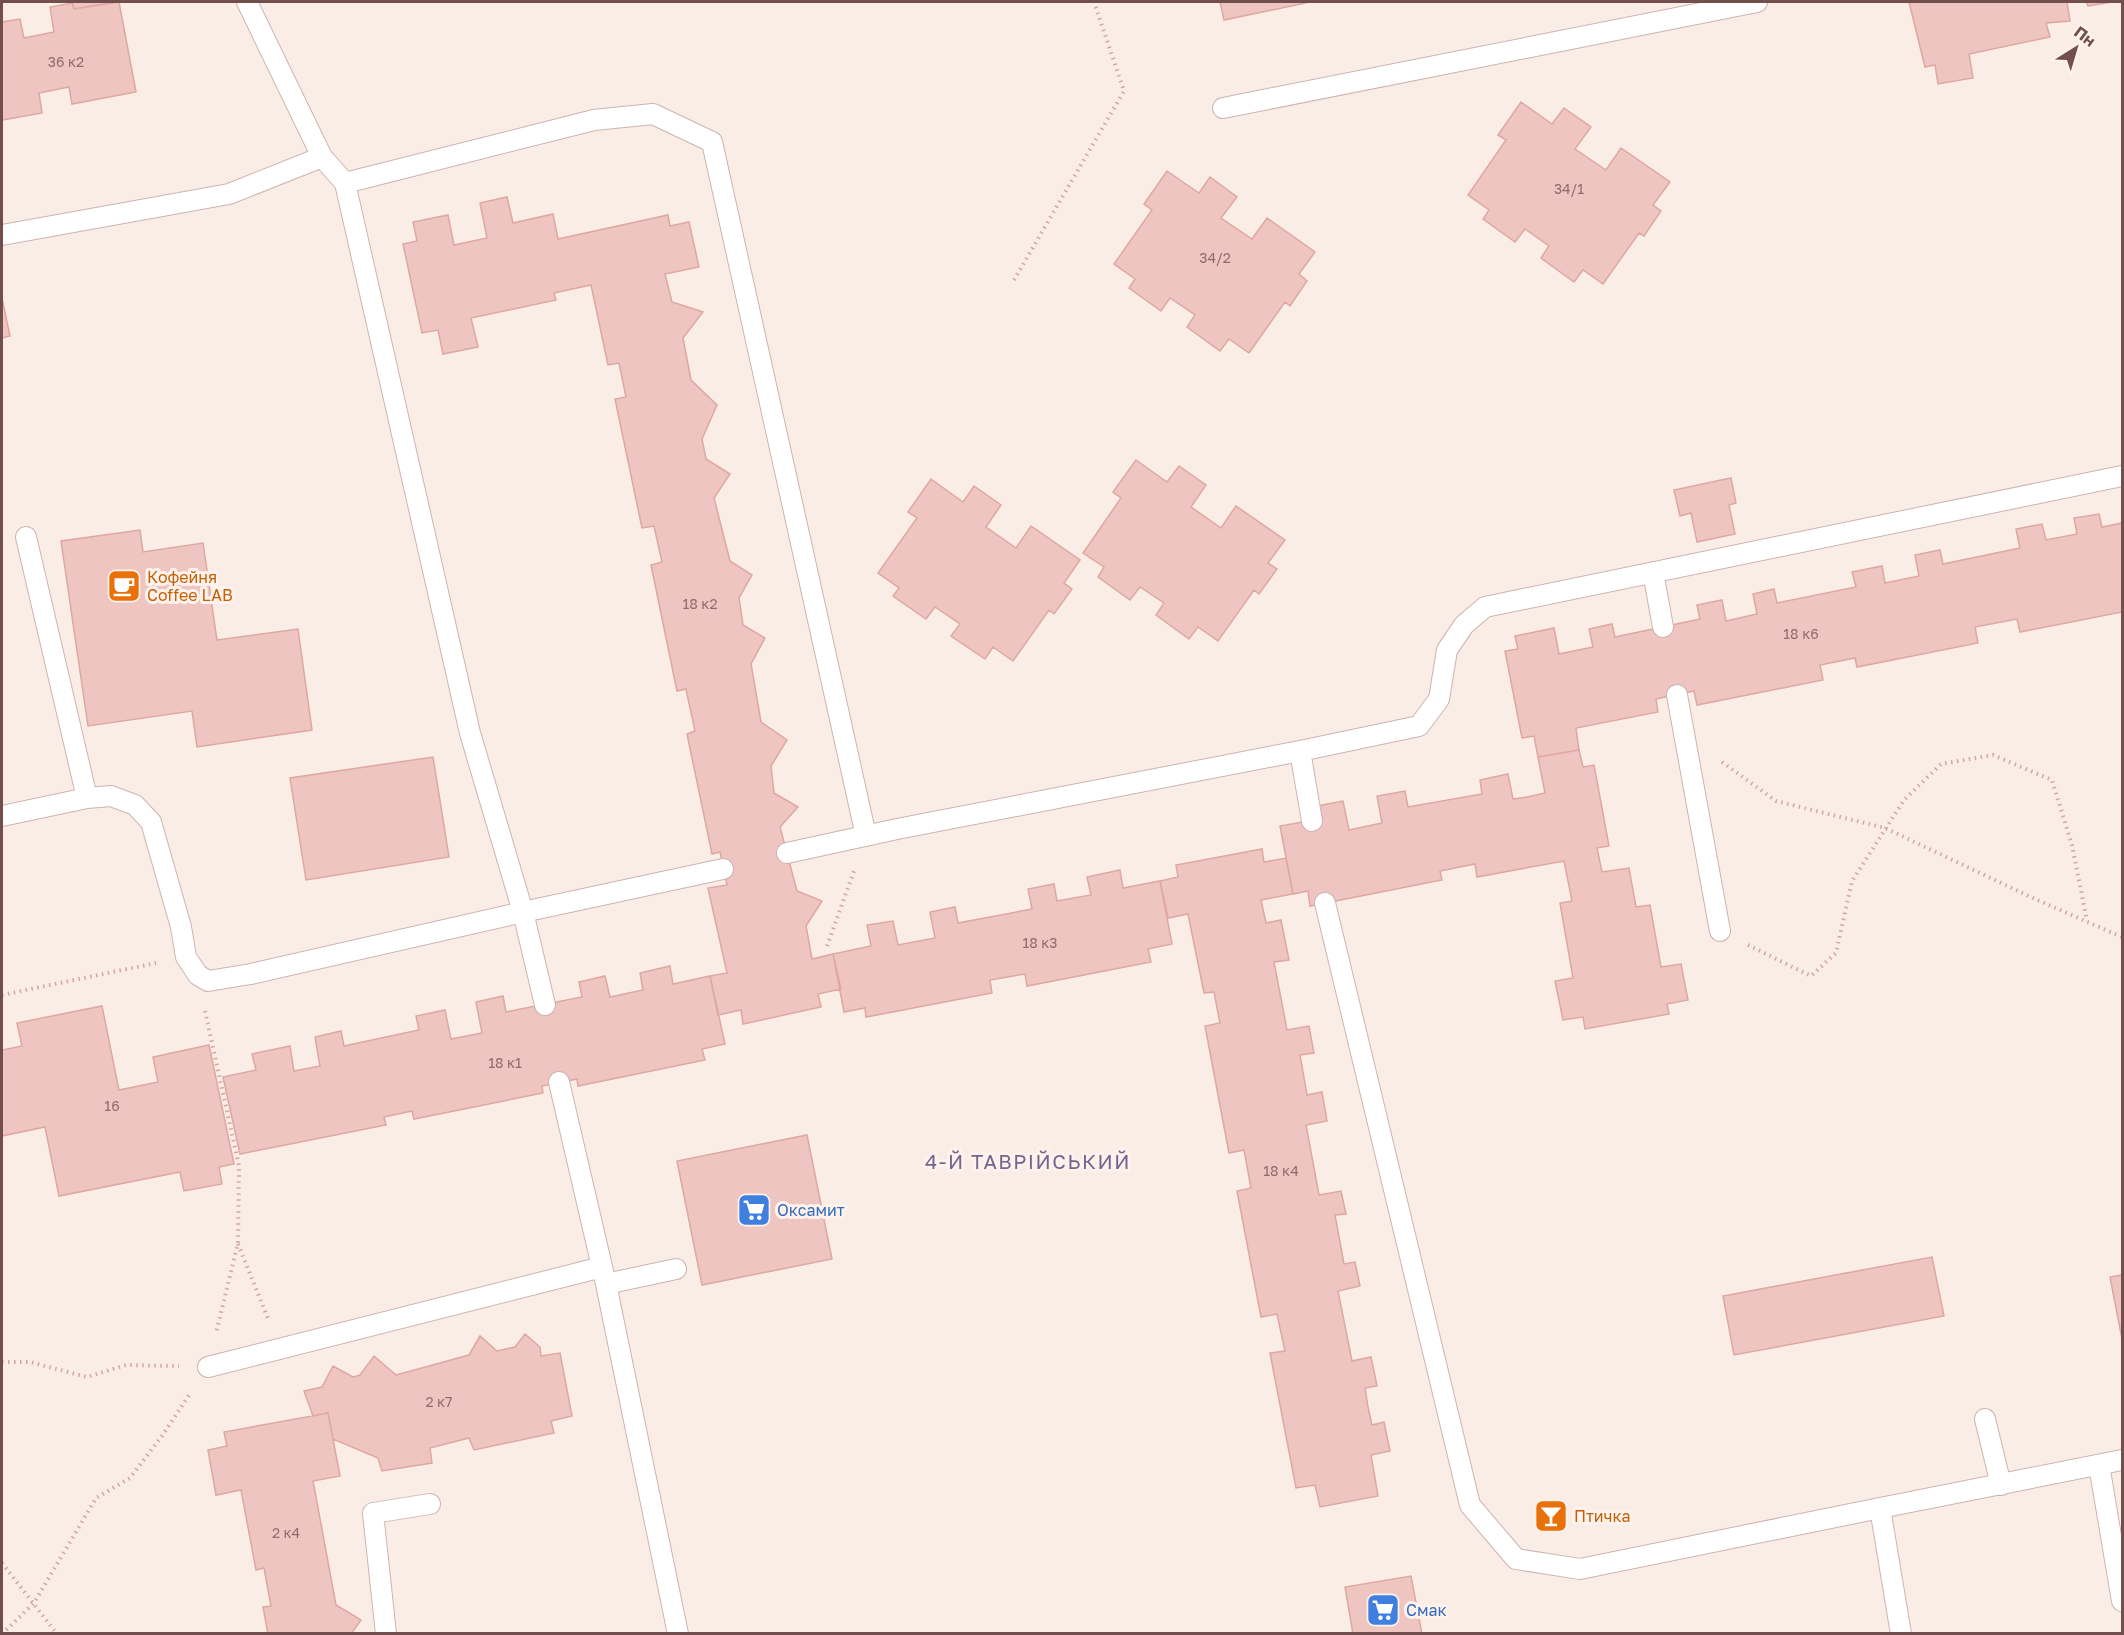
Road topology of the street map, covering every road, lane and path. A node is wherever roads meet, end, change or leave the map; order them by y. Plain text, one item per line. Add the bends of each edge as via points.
1 (247, 2) edge
2 (1094, 2) edge
3 (1758, 2) edge
4 (1223, 108) dead end
5 (322, 157) junction
6 (345, 183) junction
7 (2, 235) edge
8 (1014, 280) dead end
9 (2122, 476) edge
10 (26, 537) dead end
11 (1653, 572) junction
12 (1663, 627) dead end
13 (1677, 695) dead end
14 (1683, 733) junction
15 (1300, 751) junction
16 (87, 798) junction
17 (2, 816) edge
18 (1312, 820) dead end
19 (1885, 828) junction
20 (866, 836) junction
21 (787, 853) dead end
22 (723, 869) dead end
23 (1325, 903) dead end
24 (523, 912) junction
25 (2087, 921) junction
26 (1720, 931) joint
27 (2122, 937) edge
28 (826, 946) dead end
29 (186, 957) junction
30 (198, 975) junction
31 (2, 995) edge
32 (544, 1005) dead end
33 (560, 1082) dead end
34 (238, 1244) junction
35 (676, 1269) dead end
36 (604, 1275) junction
37 (280, 1348) junction
38 (2, 1362) edge
39 (208, 1367) junction
40 (1985, 1419) dead end
41 (2122, 1461) edge
42 (2098, 1465) junction
43 (2001, 1485) junction
44 (430, 1504) dead end
45 (1880, 1508) junction
46 (2, 1563) edge
47 (2122, 1601) edge
48 (33, 1603) junction
49 (2, 1634) edge
50 (57, 1634) edge
51 (386, 1634) edge
52 (678, 1634) edge
53 (1901, 1634) edge

1 - 5 lane
2 - 8 path via 1124,91
3 - 4 lane
5 - 6 lane
5 - 7 lane via 230,194
6 - 20 lane via 606,119 653,114 712,142
6 - 24 lane via 470,733
9 - 11 lane
10 - 16 lane
11 - 12 lane
11 - 15 lane via 1485,607 1464,625 1447,650 1439,699 1419,726
13 - 14 lane
14 - 19 path via 1776,801
14 - 26 lane
15 - 18 lane
15 - 20 lane
16 - 17 lane
16 - 29 lane via 111,796 135,806 151,822
19 - 25 path
19 - 25 path via 1904,800 1941,764 1993,755 2052,780 2072,846
19 - 26 path via 1852,881 1836,953 1811,975
20 - 21 lane
20 - 28 path
22 - 24 lane
23 - 45 lane via 1470,1505 1516,1559 1580,1569
24 - 30 lane via 251,974 208,981
24 - 32 lane
25 - 27 path
29 - 30 lane
29 - 31 path
30 - 34 path via 239,1166
33 - 36 lane
34 - 37 path
34 - 39 path
35 - 36 lane
36 - 37 lane
36 - 52 lane
37 - 39 lane
38 - 39 path via 30,1362 87,1377 126,1365
39 - 48 path via 130,1478 96,1498
40 - 43 lane
41 - 42 lane
42 - 43 lane
42 - 47 lane
43 - 45 lane
44 - 51 lane via 373,1513
45 - 53 lane
46 - 48 path
48 - 49 path
48 - 50 path

